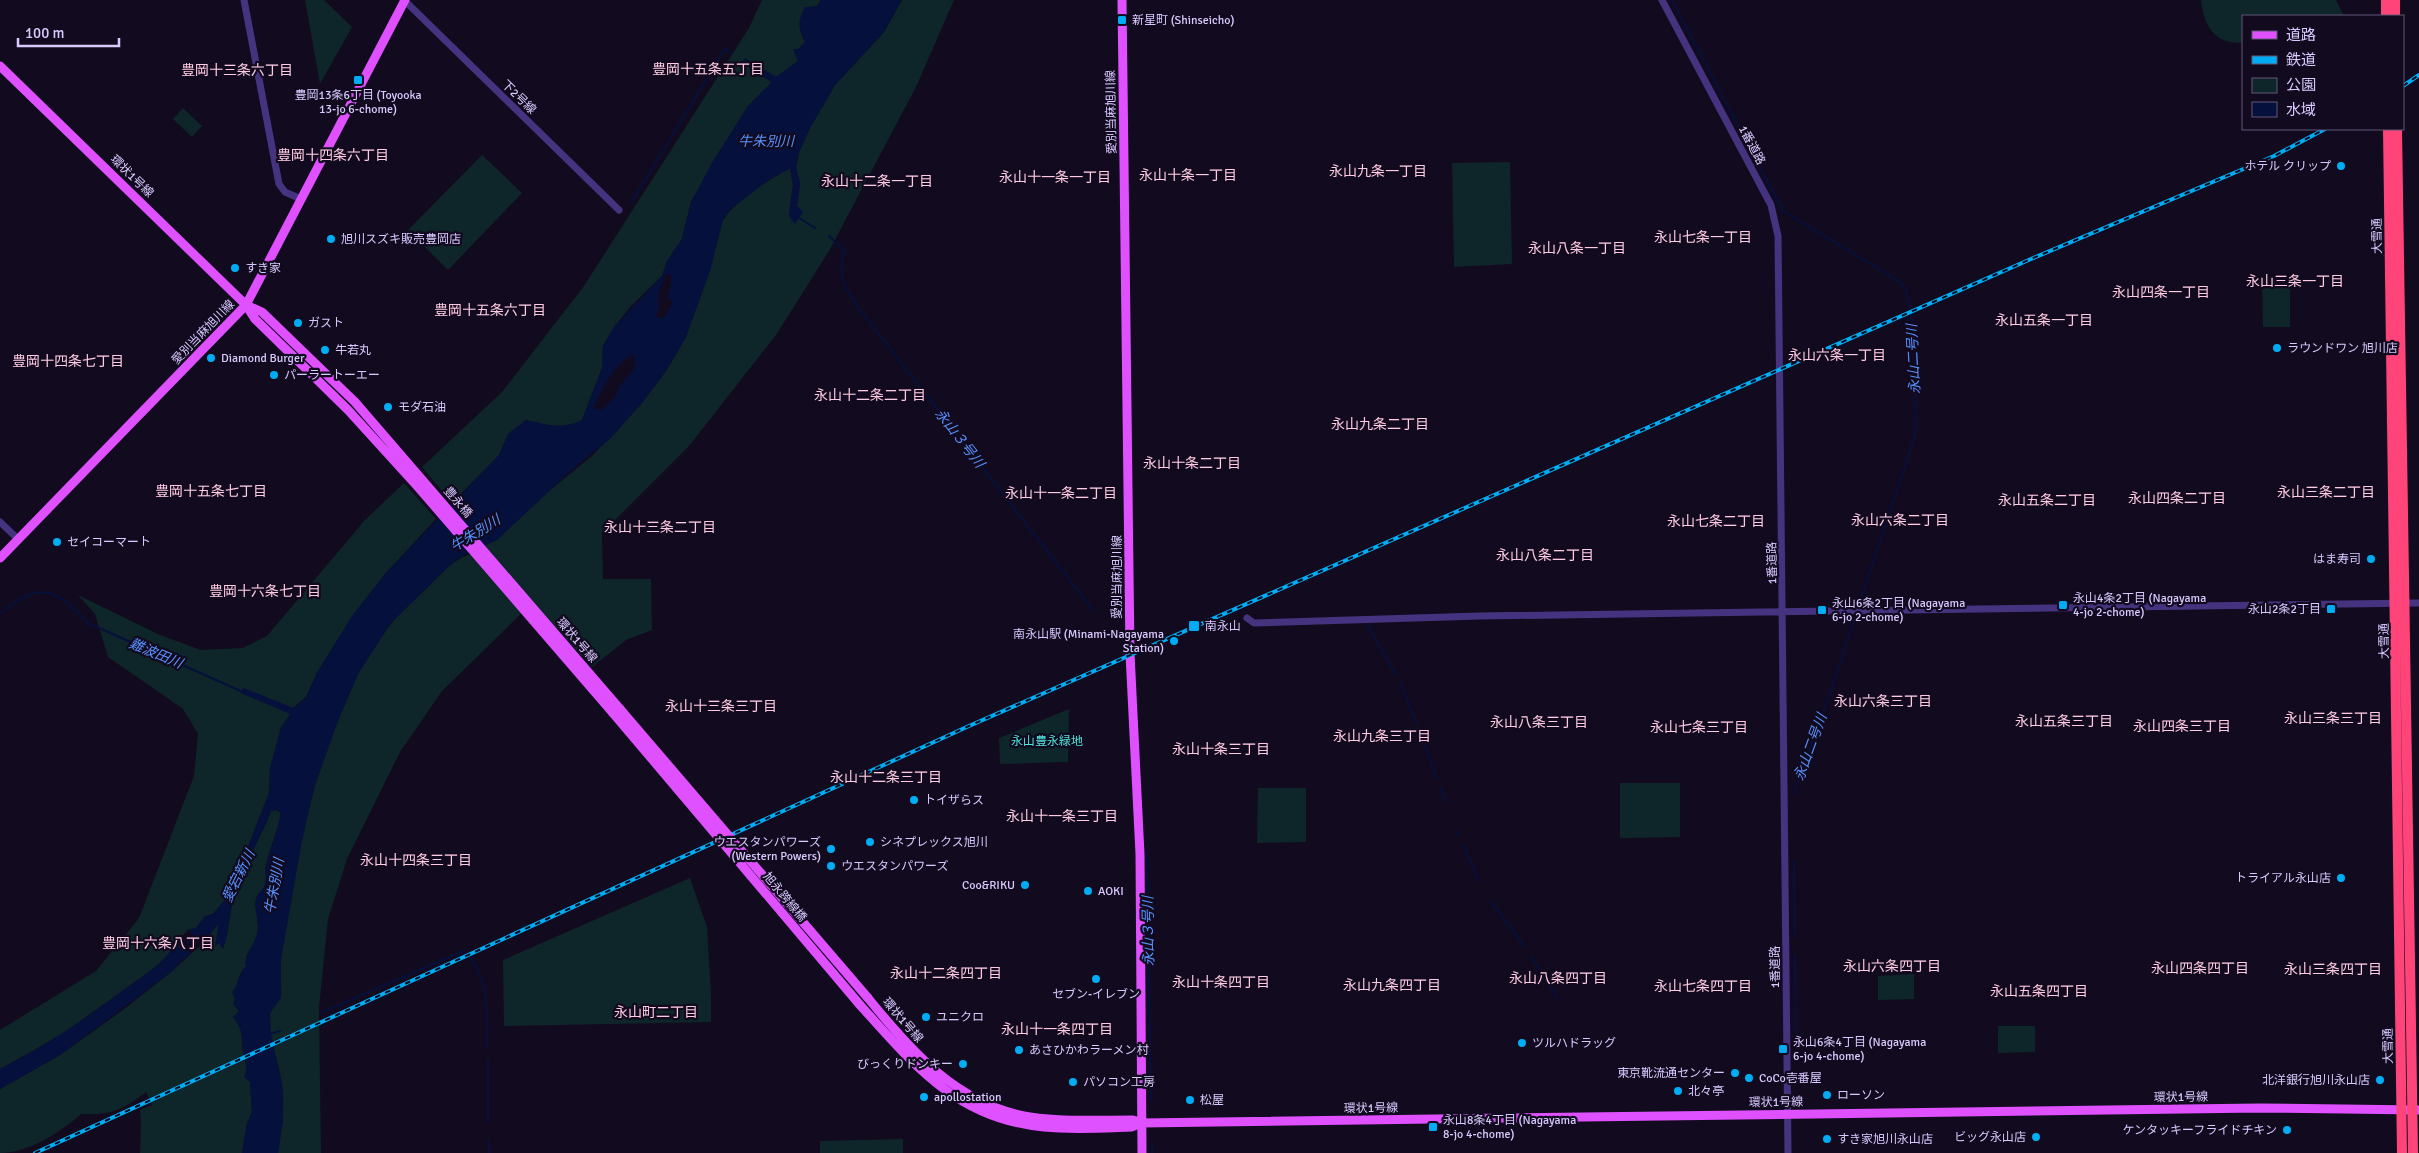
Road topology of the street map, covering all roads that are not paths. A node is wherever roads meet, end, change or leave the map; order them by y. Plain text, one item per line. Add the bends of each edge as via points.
1 (244, 0) edge
2 (405, 0) edge
3 (1122, 0) edge
4 (1662, 0) edge
5 (2386, 0) edge
6 (2395, 0) edge
7 (2386, 15) edge
8 (2396, 15) edge
9 (0, 66) edge
10 (2388, 130) edge
11 (2397, 130) edge
12 (301, 199) junction
13 (619, 210) dead end
14 (2394, 221) junction
15 (246, 305) junction
16 (419, 482) junction
17 (0, 522) edge
18 (18, 539) junction
19 (0, 558) edge
20 (511, 590) joint
21 (2400, 603) junction
22 (2419, 603) edge
23 (1784, 612) junction
24 (1247, 618) dead end
25 (616, 711) junction
26 (868, 998) joint
27 (860, 1005) joint
28 (2413, 1108) edge
29 (1786, 1114) junction
30 (1141, 1123) junction
31 (1142, 1153) edge
32 (1788, 1153) edge
33 (2402, 1153) edge
34 (2413, 1153) edge

1 - 12 street via 279,184 285,192
2 - 12 main road, 愛別当麻旭川線
2 - 13 street, 下2号線
3 - 30 main road, 愛別当麻旭川線 via 1130,654 1140,854
4 - 23 street, 1番道路 via 1775,218
5 - 7 highway
6 - 8 highway
9 - 15 main road, 環状1号線
10 - 14 highway, 大雪通
11 - 14 highway, 大雪通
12 - 15 main road, 愛別当麻旭川線
14 - 21 highway, 大雪通
15 - 16 main road, 環状1号線 via 255,320
15 - 16 main road, 環状1号線 via 262,312 355,402 391,441
15 - 18 main road, 愛別当麻旭川線
16 - 20 main road, 豊永橋
17 - 18 street
18 - 19 main road, 愛別当麻旭川線
20 - 25 main road, 環状1号線
21 - 22 street
21 - 23 street
21 - 28 highway, 大雪通
23 - 24 street via 1412,617 1254,623
23 - 29 street, 1番道路
25 - 26 main road, 旭永跨線橋, bridge
25 - 27 main road, 旭永跨線橋, bridge
26 - 30 main road, 環状1号線 via 926,1064 961,1091 990,1105 1018,1115 1044,1119 1133,1120
27 - 30 main road, 環状1号線 via 920,1071 972,1108 1008,1121 1042,1127 1132,1127
28 - 29 main road, 環状1号線
28 - 33 highway, 大雪通
28 - 34 highway, 大雪通
29 - 30 main road, 環状1号線
29 - 32 street, 1番道路
30 - 31 main road, 愛別当麻旭川線

